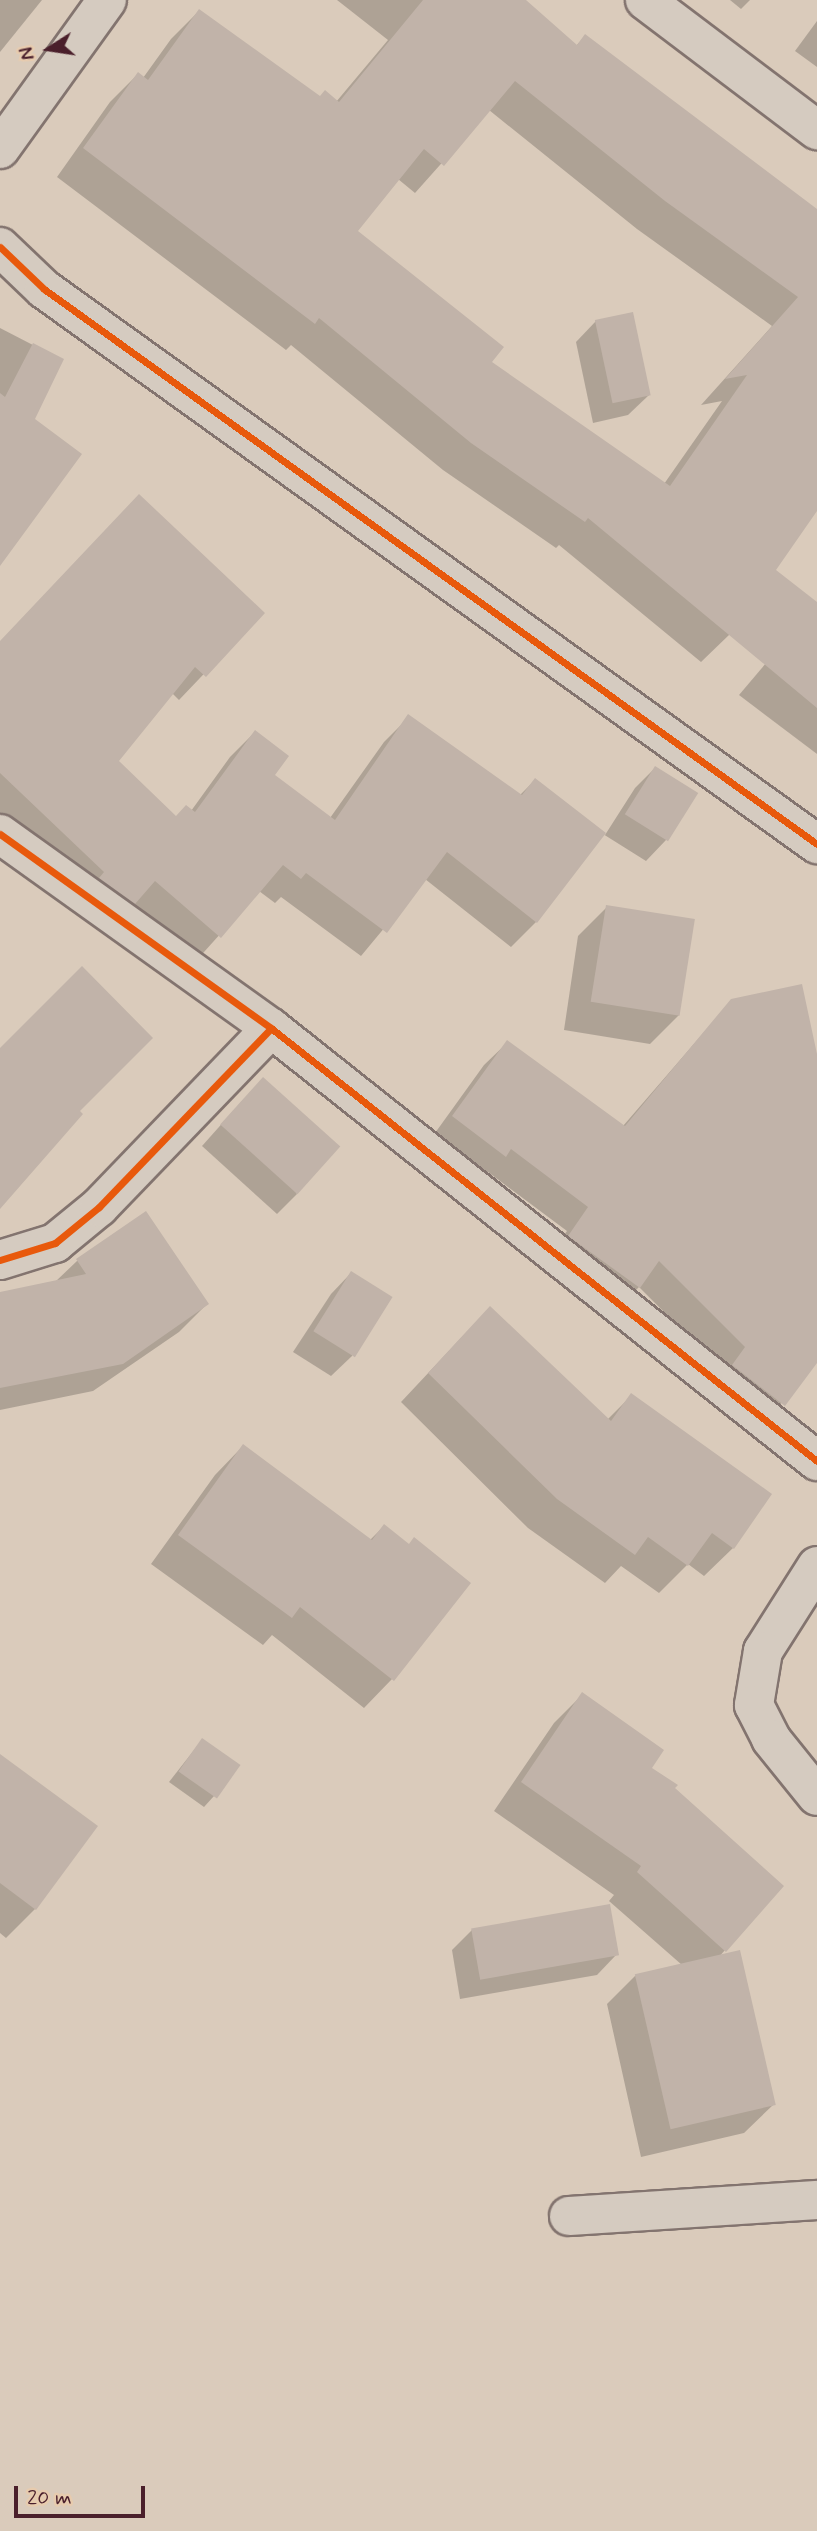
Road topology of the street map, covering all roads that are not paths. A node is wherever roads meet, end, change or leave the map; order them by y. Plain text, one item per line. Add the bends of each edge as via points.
1 (107, 0) edge
2 (645, 0) edge
3 (817, 130) edge
4 (0, 149) edge
5 (0, 247) edge
6 (4, 844) edge
7 (817, 844) edge
8 (271, 1028) junction
9 (2, 1257) edge
10 (817, 1461) edge
11 (817, 1566) edge
12 (817, 1796) edge
13 (817, 2200) edge
14 (569, 2216) dead end

1 - 4 street
2 - 3 street
5 - 7 street via 44,289
6 - 8 street
8 - 9 street via 99,1207 55,1243
8 - 10 street
11 - 12 street via 763,1651 754,1705 771,1739
13 - 14 street

